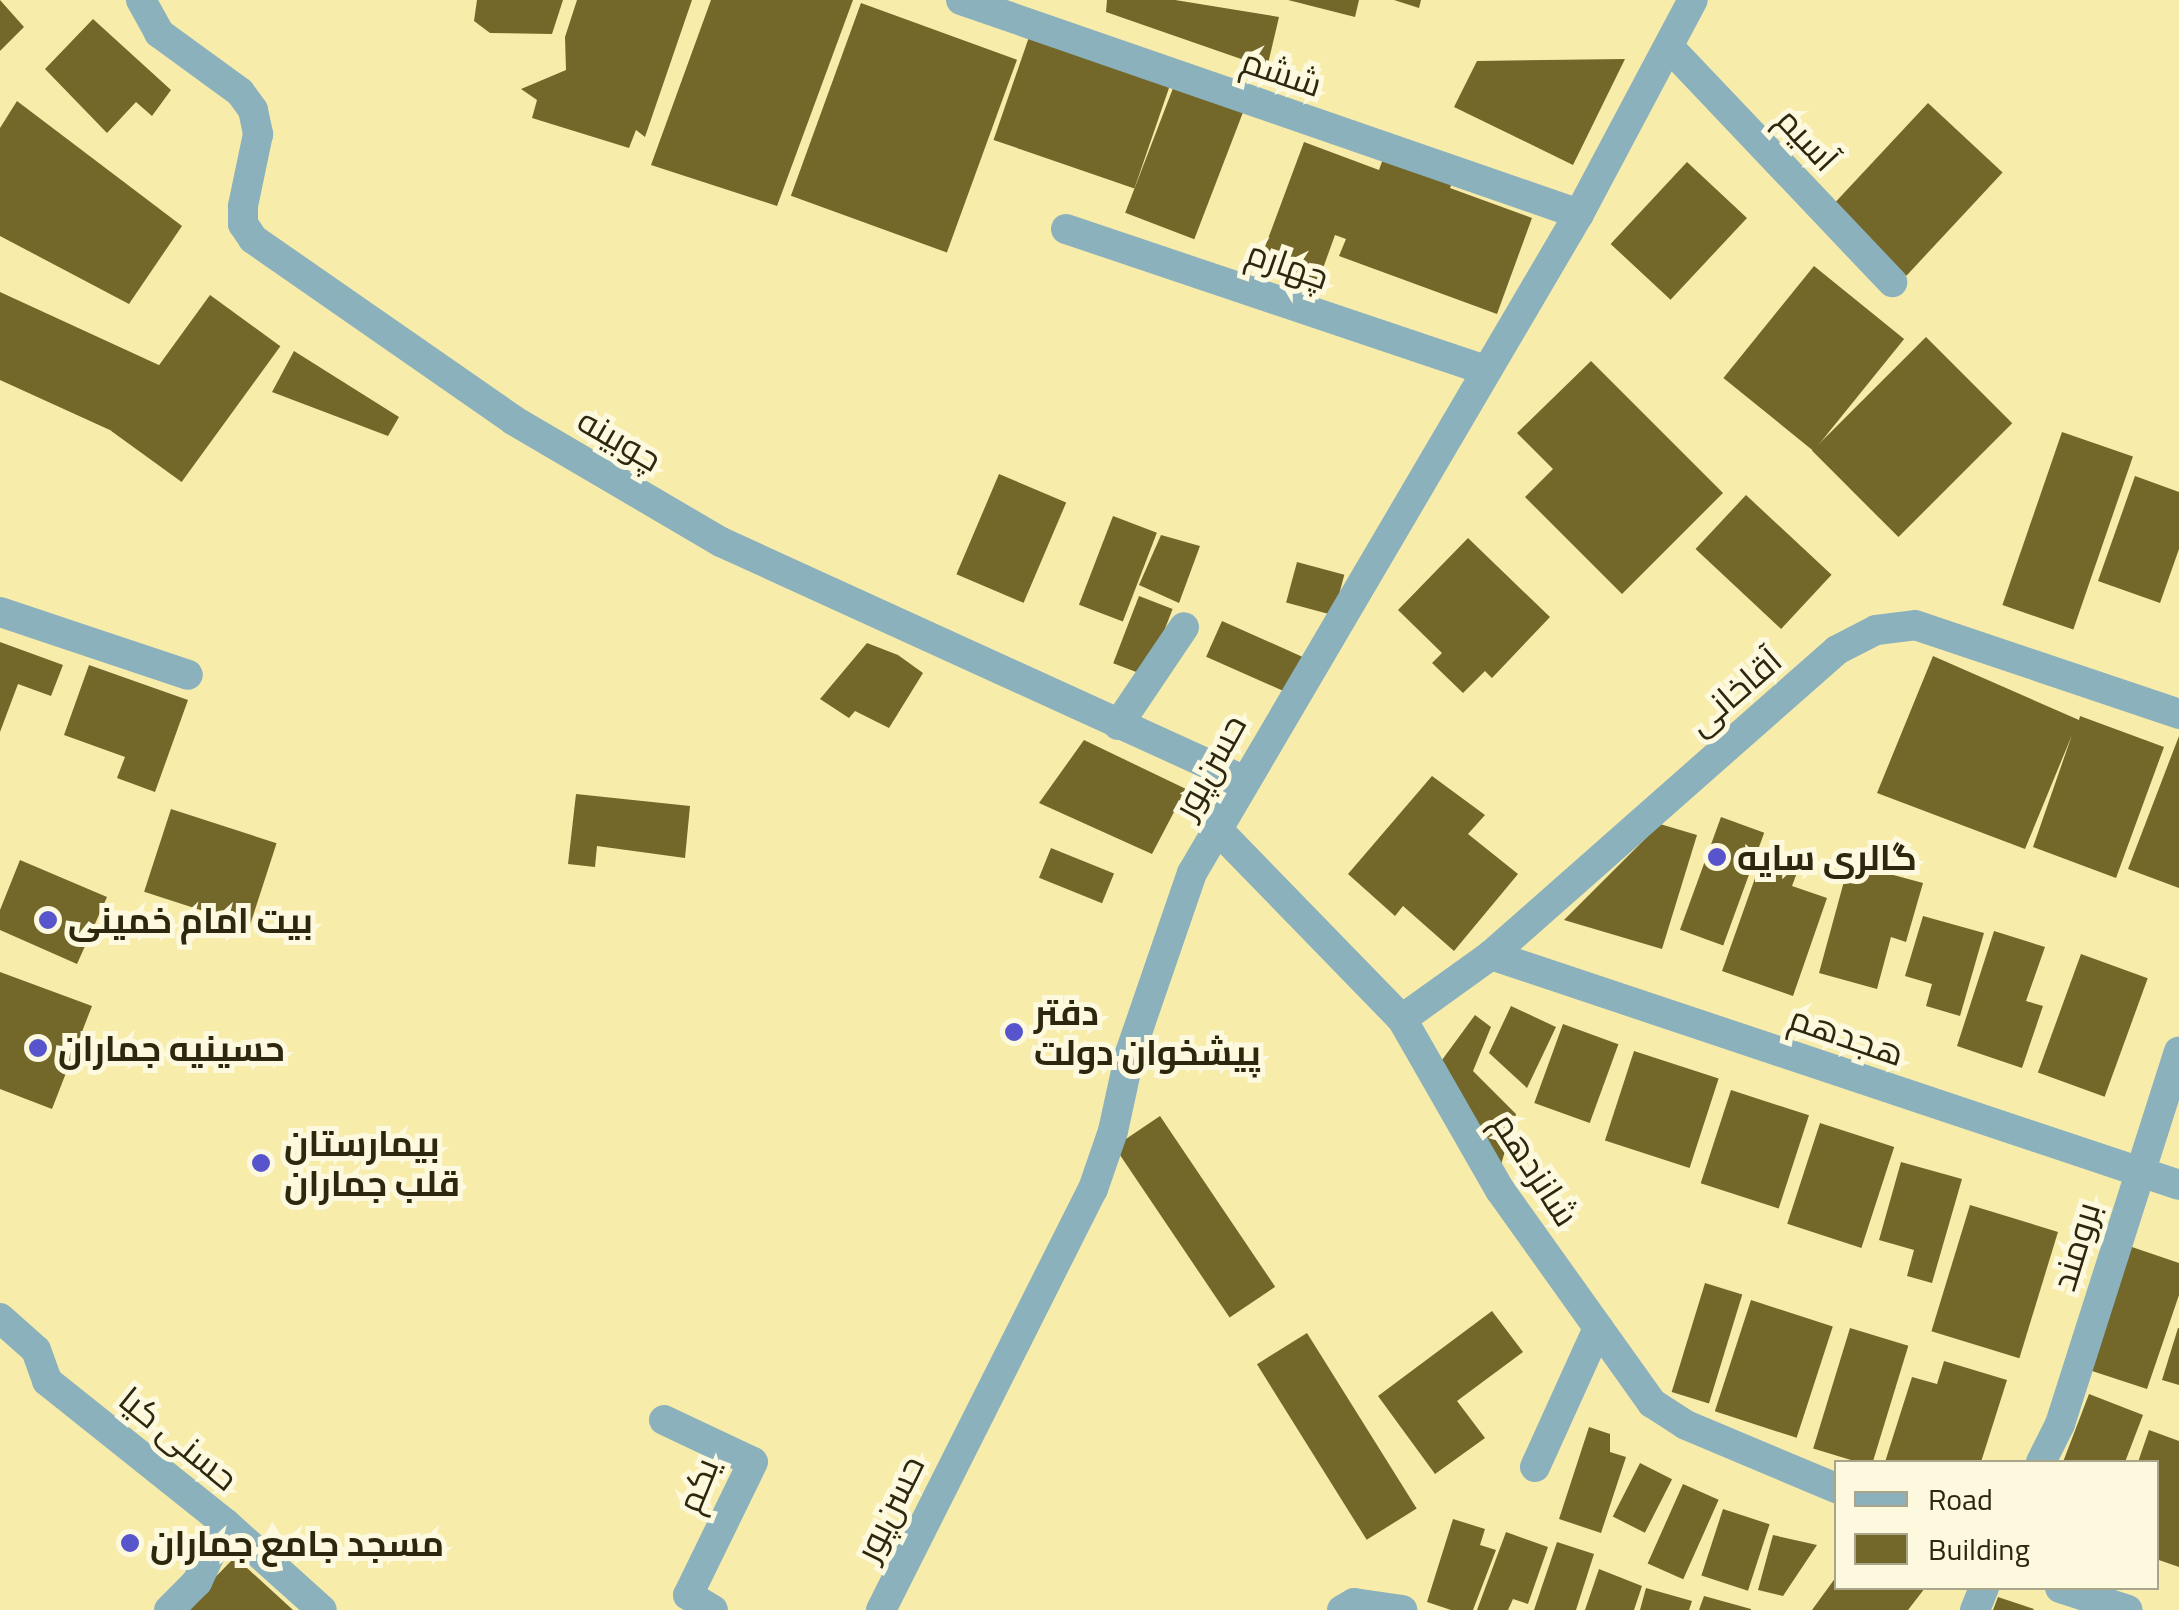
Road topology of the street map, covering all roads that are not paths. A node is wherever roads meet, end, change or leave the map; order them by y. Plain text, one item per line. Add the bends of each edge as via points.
1 (141, 0) edge
2 (961, 0) edge
3 (1693, 0) edge
4 (1670, 48) junction
5 (1579, 214) junction
6 (1066, 229) dead end
7 (1892, 282) dead end
8 (1486, 370) junction
9 (0, 612) edge
10 (1184, 627) dead end
11 (188, 675) dead end
12 (2179, 714) edge
13 (1118, 724) junction
14 (1242, 780) junction
15 (1217, 829) junction
16 (1491, 955) junction
17 (1402, 1019) junction
18 (2179, 1052) edge
19 (2138, 1173) junction
20 (2179, 1185) edge
21 (0, 1318) edge
22 (1598, 1328) junction
23 (664, 1420) dead end
24 (2043, 1460) edge
25 (1535, 1467) dead end
26 (1834, 1487) edge
27 (225, 1523) junction
28 (2066, 1590) edge
29 (169, 1610) edge
30 (322, 1610) edge
31 (713, 1610) edge
32 (881, 1610) edge
33 (1342, 1610) edge
34 (1402, 1610) edge
35 (2128, 1610) edge

1 - 13 street, چوبینه via 159,32 240,92 254,110 258,134 242,206 253,240 513,420 722,542
2 - 5 street, ششم
3 - 4 street, حسن‌پور
4 - 5 street, حسن‌پور
4 - 7 street, آسیم
5 - 8 street, حسن‌پور
6 - 8 street, چهارم
8 - 14 street, حسن‌پور
9 - 11 street
10 - 13 street
12 - 16 street, آقاخانی via 1915,625 1876,630 1837,650
13 - 14 street, چوبینه
14 - 15 street, حسن‌پور
15 - 17 street, شانزدهم
15 - 32 street, حسن‌پور via 1176,914 1093,1189
16 - 17 street, آقاخانی
16 - 19 street, هجدهم
17 - 22 street, شانزدهم via 1500,1190
18 - 19 street, برومند
19 - 20 street, هجدهم
19 - 24 street, برومند
21 - 27 street, حسنی کیا via 36,1350 47,1381
22 - 25 street
22 - 26 street, شانزدهم via 1652,1403 1686,1426
23 - 31 street, یکم via 753,1462 688,1595
27 - 29 street via 197,1582
27 - 30 street, حسنی کیا
28 - 35 street
33 - 34 street via 1354,1603

